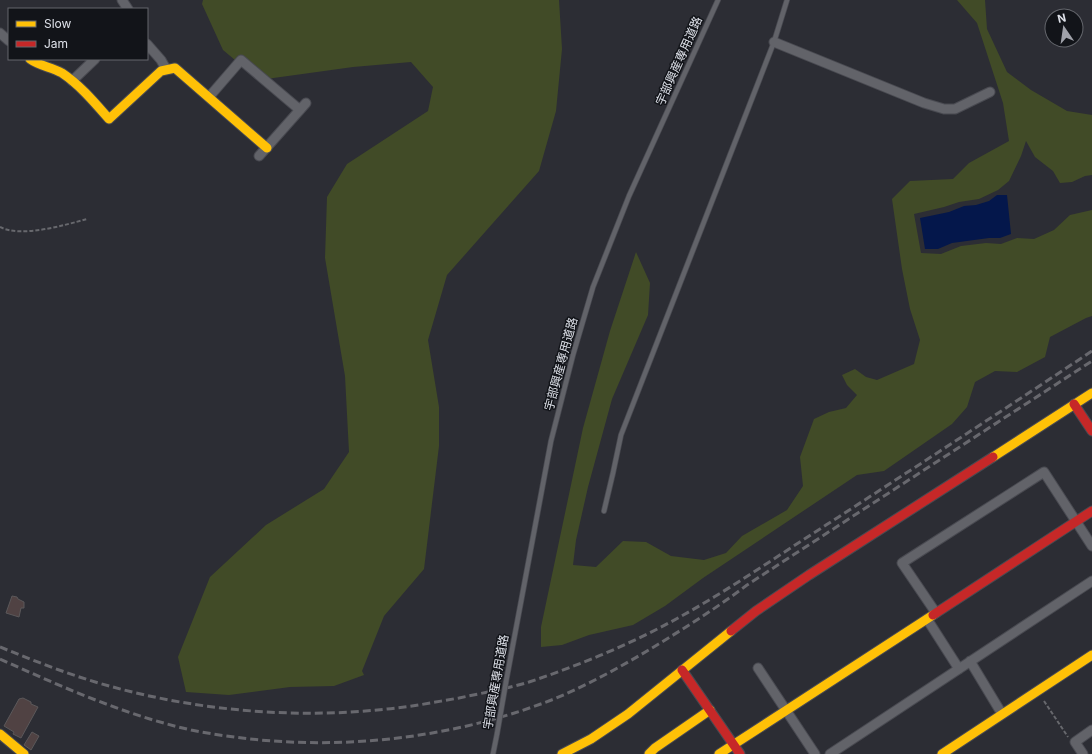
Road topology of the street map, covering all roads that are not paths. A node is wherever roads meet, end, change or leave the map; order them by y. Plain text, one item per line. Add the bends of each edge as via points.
1 (718, 0) edge
2 (788, 0) edge
3 (0, 33) edge
4 (8, 40) edge
5 (774, 42) junction
6 (148, 45) edge
7 (31, 60) edge
8 (93, 60) edge
9 (166, 69) junction
10 (72, 81) junction
11 (990, 92) dead end
12 (209, 97) junction
13 (267, 148) junction
14 (259, 156) dead end
15 (1092, 392) edge
16 (1074, 404) junction
17 (1092, 432) edge
18 (604, 511) dead end
19 (1092, 511) edge
20 (1076, 521) junction
21 (1092, 546) edge
22 (1092, 581) edge
23 (936, 613) junction
24 (927, 620) junction
25 (1092, 655) edge
26 (970, 661) junction
27 (758, 668) dead end
28 (959, 669) junction
29 (682, 670) junction
30 (710, 710) junction
31 (786, 712) junction
32 (1002, 714) junction
33 (1092, 730) edge
34 (0, 734) edge
35 (734, 744) junction
36 (24, 754) edge
37 (493, 754) edge
38 (562, 754) edge
39 (648, 754) edge
40 (719, 754) edge
41 (740, 754) edge
42 (815, 754) edge
43 (830, 754) edge
44 (942, 754) edge
45 (1083, 754) edge

1 - 37 lane, 宇部興産専用道路, bridge via 628,196 593,288 573,355 551,442
2 - 5 lane
3 - 4 street
5 - 11 street via 944,109 955,109
5 - 18 lane via 621,435
6 - 9 street
7 - 10 street via 53,68
8 - 10 street
9 - 10 street via 161,70 110,119
9 - 12 street via 175,68
12 - 13 street
12 - 13 street via 241,60 303,107
13 - 14 street
15 - 16 street
16 - 17 street
16 - 29 street via 809,575 756,611
19 - 20 street
20 - 21 street
20 - 23 street
20 - 23 street via 1044,472 902,563
22 - 26 street
23 - 24 street
24 - 28 street
24 - 31 street
25 - 32 street
26 - 28 street
26 - 32 street
27 - 31 street
28 - 43 street
29 - 30 street
29 - 38 street via 628,714 591,739
30 - 35 street
30 - 39 street
31 - 35 street
31 - 42 street
32 - 44 street
33 - 45 street via 1075,742
34 - 36 street
35 - 40 street
35 - 41 street

